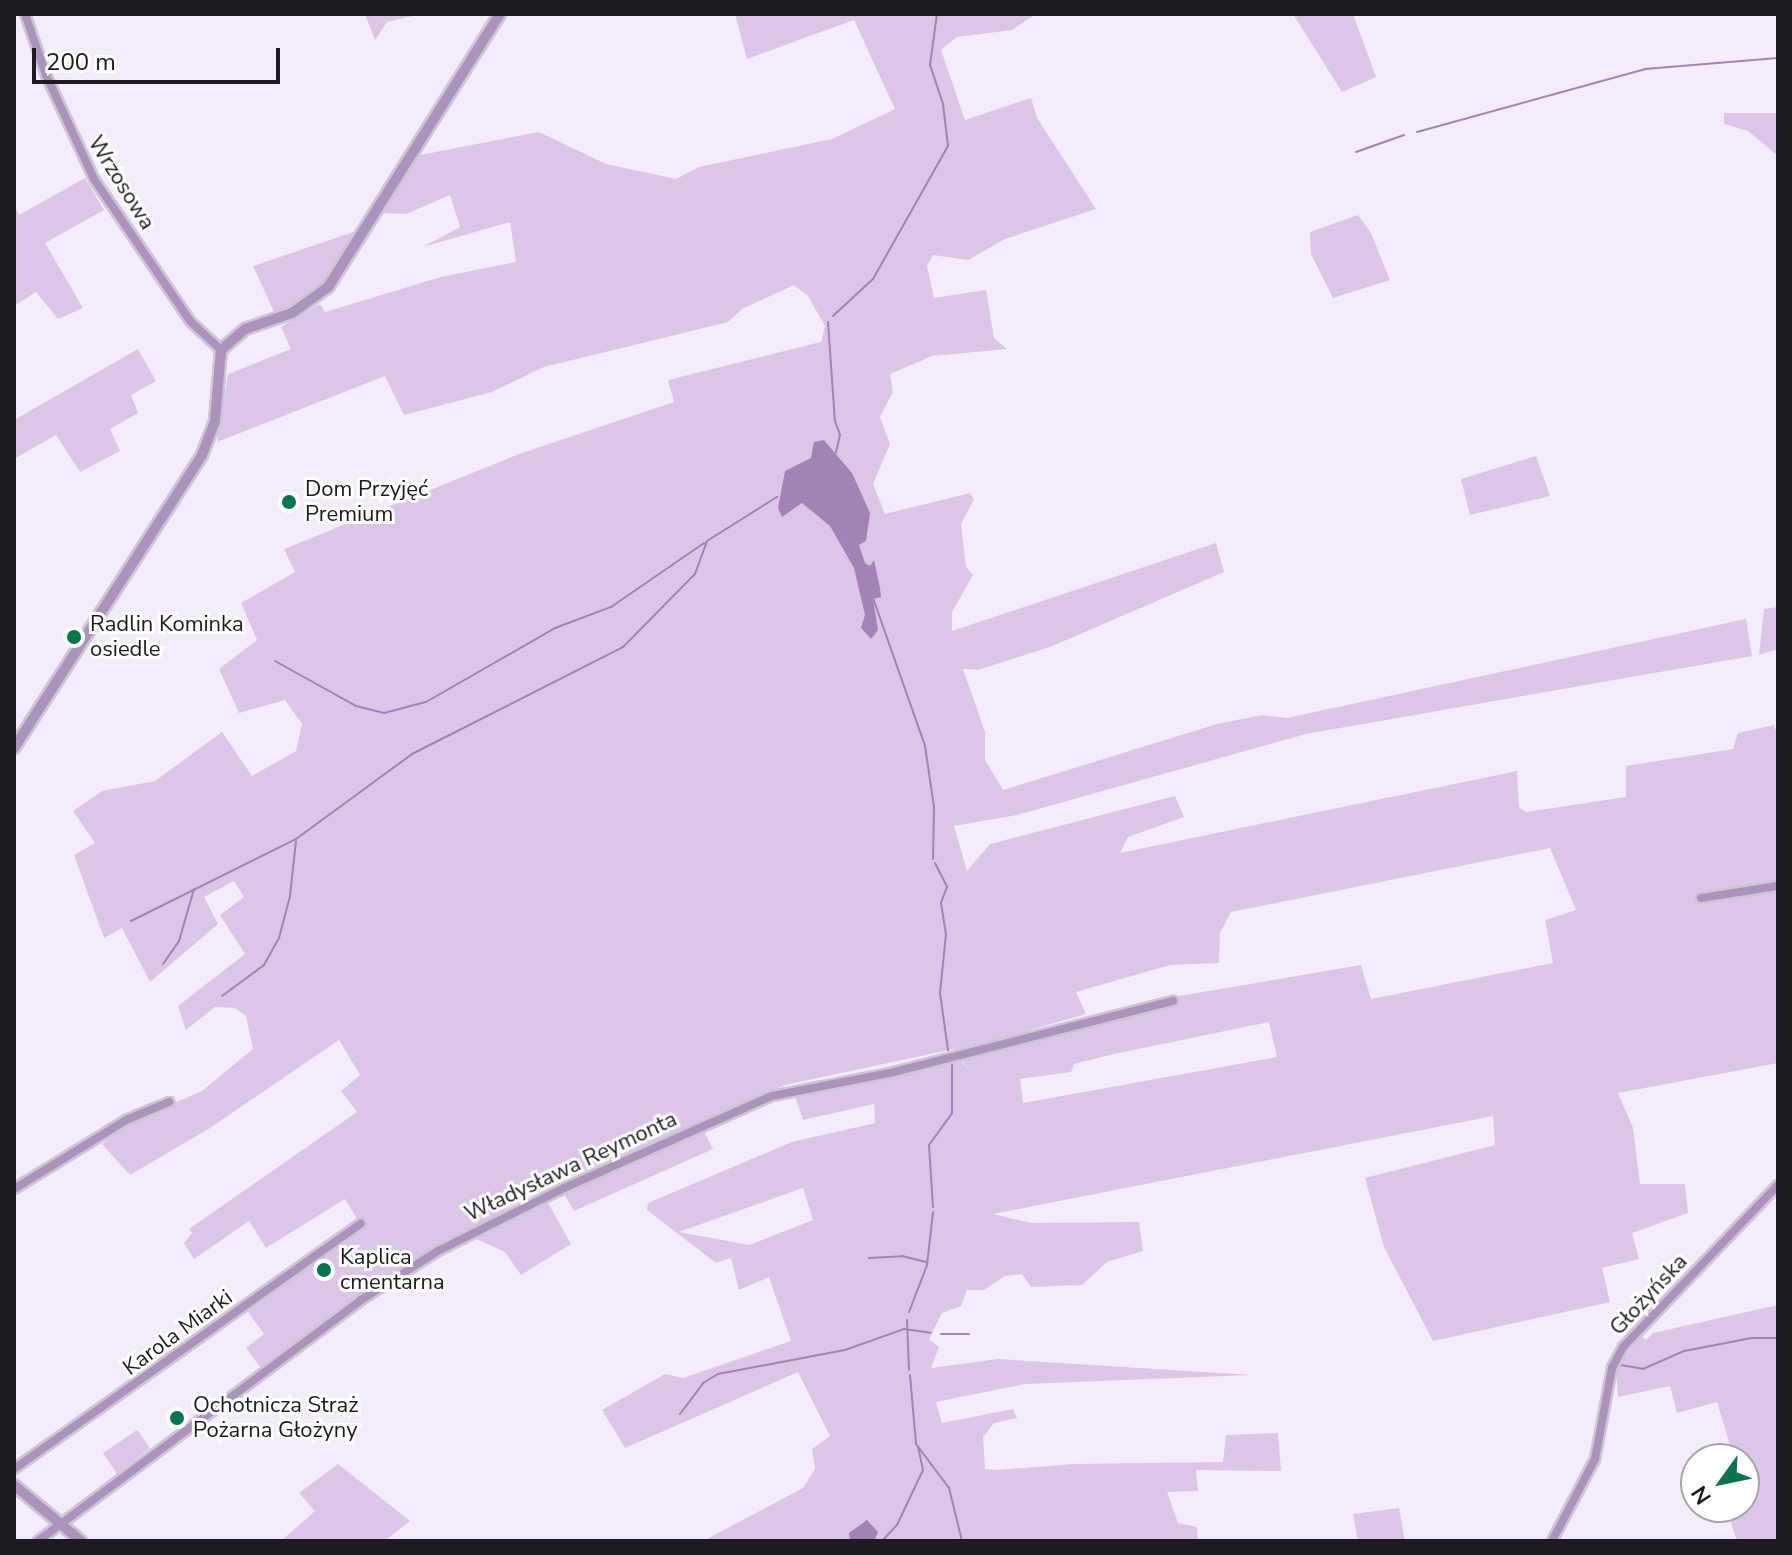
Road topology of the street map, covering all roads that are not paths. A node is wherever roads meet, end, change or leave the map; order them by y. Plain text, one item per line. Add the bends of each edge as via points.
1 (25, 14) edge
2 (500, 14) edge
3 (221, 350) junction
4 (14, 748) edge
5 (1778, 886) edge
6 (1701, 898) dead end
7 (1173, 1001) dead end
8 (169, 1102) dead end
9 (1778, 1185) edge
10 (14, 1189) edge
11 (361, 1223) dead end
12 (14, 1469) edge
13 (14, 1485) edge
14 (59, 1525) junction
15 (38, 1541) edge
16 (81, 1541) edge
17 (1552, 1541) edge

1 - 3 street, Wrzosowa via 89,169 190,321
2 - 3 street via 328,287 292,313 245,329
3 - 4 street via 215,421 202,455
5 - 6 street
7 - 14 street, Władysława Reymonta via 894,1072 772,1096 564,1188 449,1245 361,1300
8 - 10 street via 126,1120
9 - 17 street, Głożyńska via 1623,1347 1612,1368 1595,1459
11 - 12 street, Karola Miarki
13 - 14 street
14 - 15 street, Władysława Reymonta
14 - 16 street

